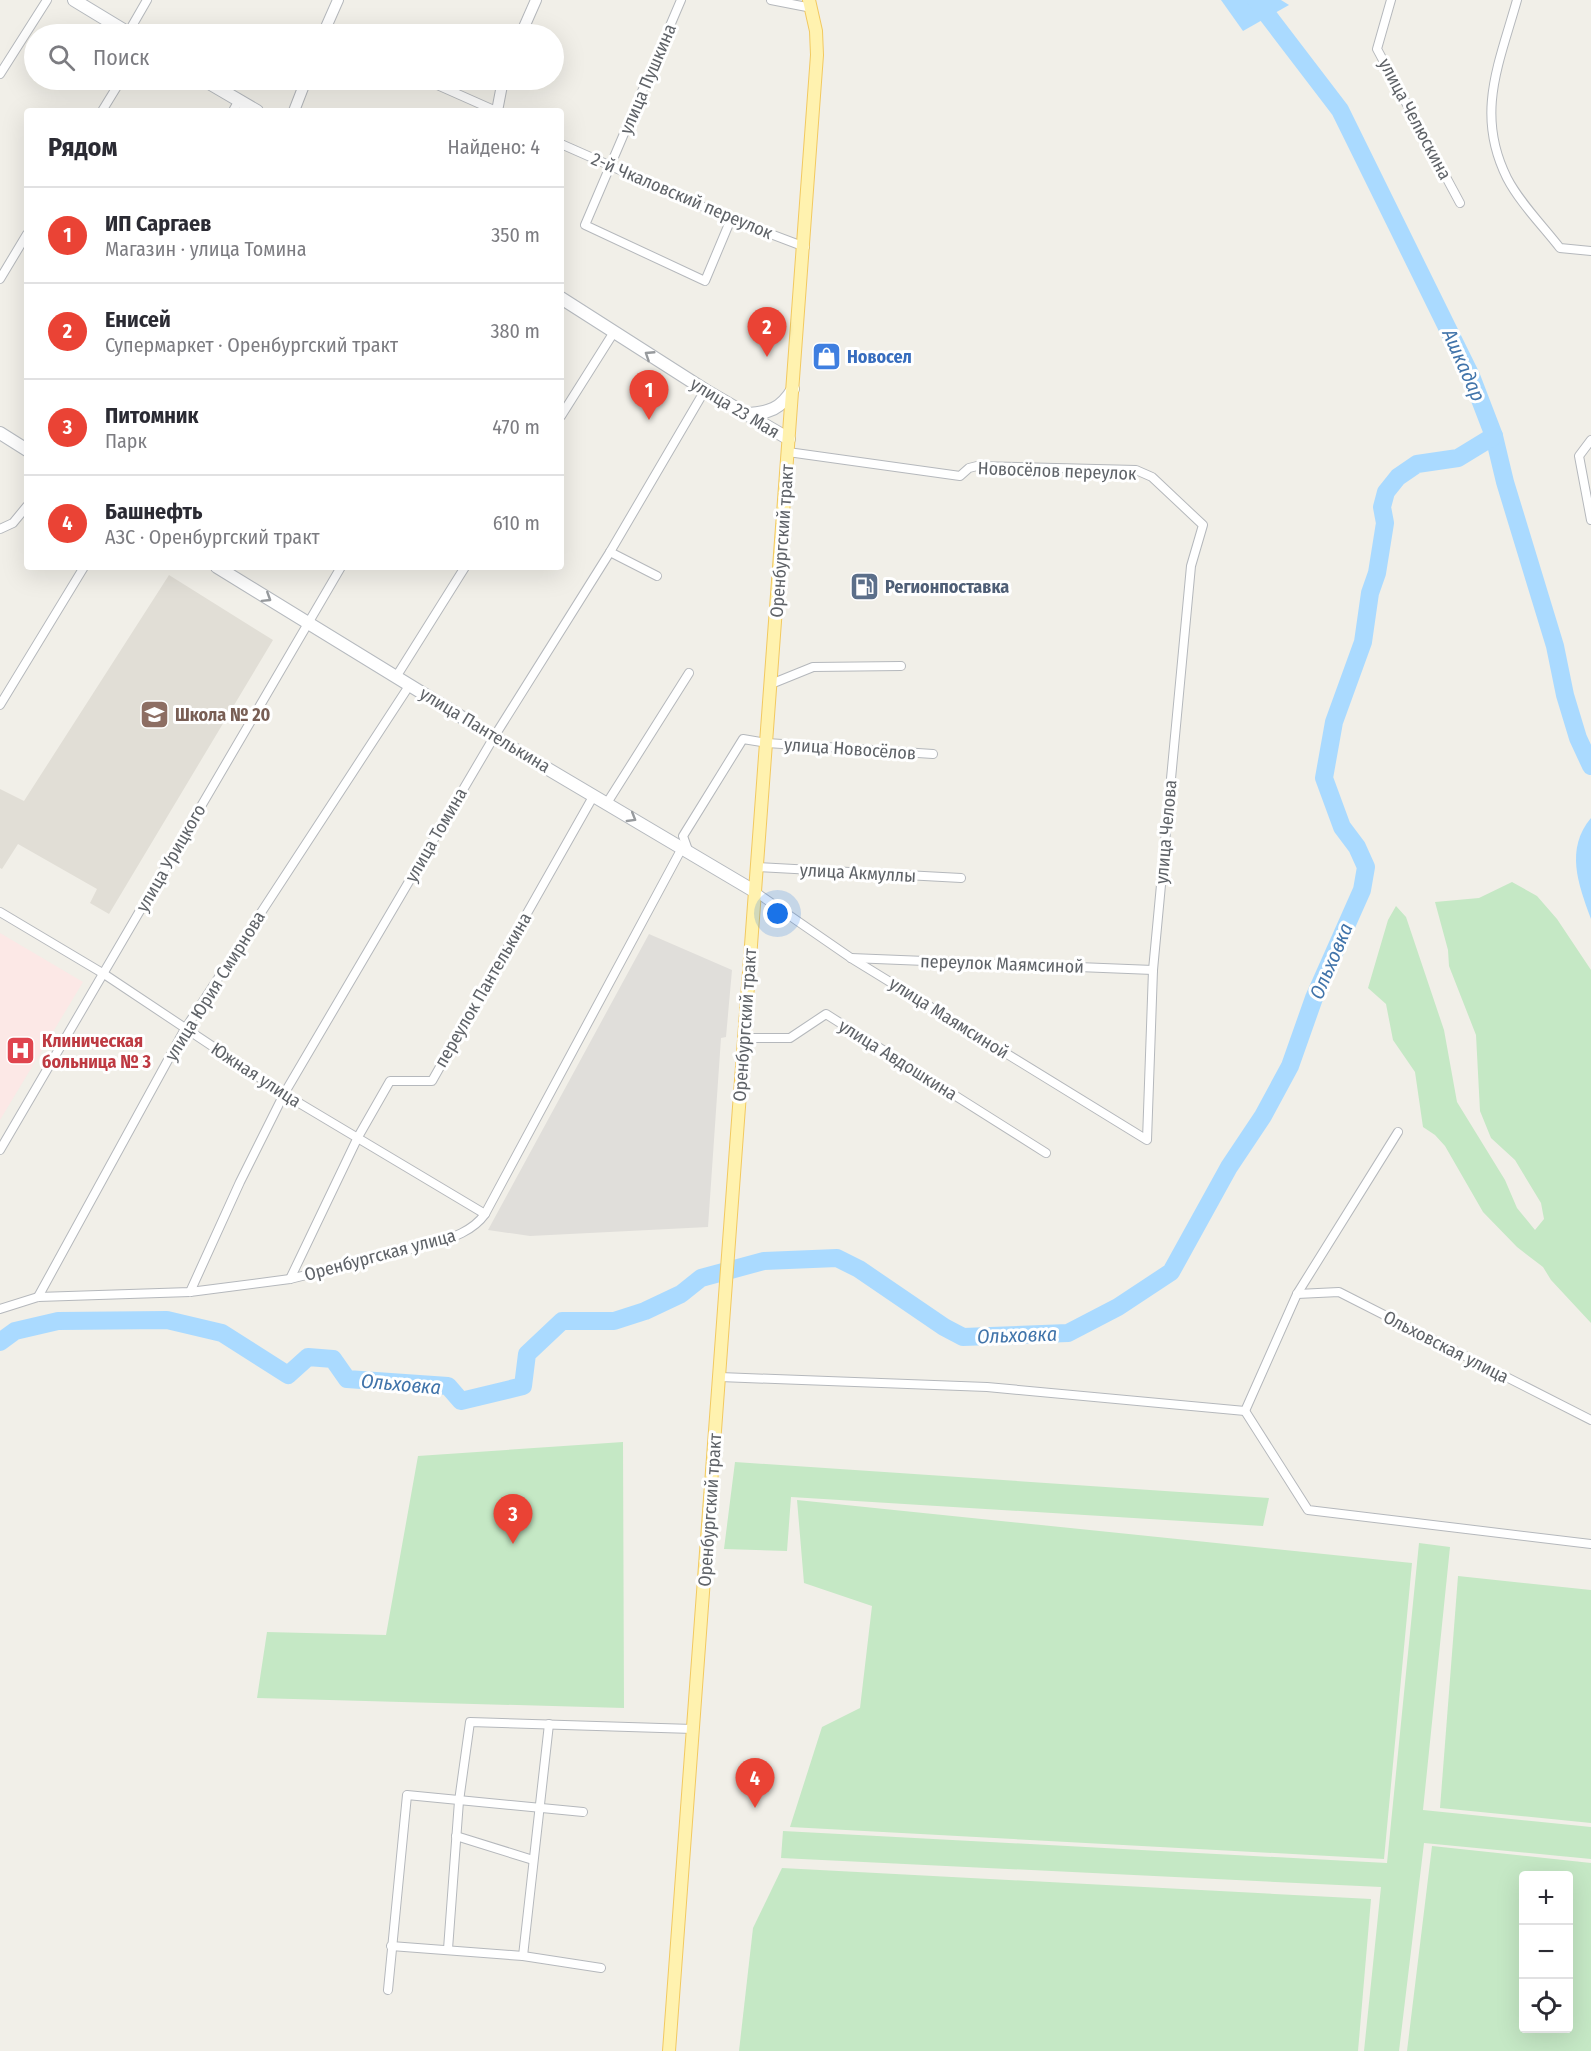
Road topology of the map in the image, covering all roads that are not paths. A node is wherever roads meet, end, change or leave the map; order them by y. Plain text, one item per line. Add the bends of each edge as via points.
1 (47, 0) edge
2 (74, 0) edge
3 (147, 0) edge
4 (338, 0) edge
5 (536, 0) edge
6 (681, 0) edge
7 (771, 0) edge
8 (1391, 0) edge
9 (1516, 0) edge
10 (811, 4) edge
11 (32, 24) edge
12 (113, 24) edge
13 (134, 24) edge
14 (328, 24) edge
15 (526, 24) edge
16 (24, 36) edge
17 (0, 74) edge
18 (115, 90) edge
19 (216, 90) edge
20 (302, 90) edge
21 (449, 90) edge
22 (501, 90) edge
23 (236, 106) edge
24 (104, 108) edge
25 (295, 108) edge
26 (489, 108) edge
27 (497, 108) edge
28 (564, 145) edge
29 (610, 167) junction
30 (1460, 203) dead end
31 (731, 219) junction
32 (24, 239) edge
33 (805, 247) junction
34 (1591, 251) edge
35 (0, 279) edge
36 (564, 300) edge
37 (614, 332) junction
38 (793, 389) junction
39 (705, 390) junction
40 (564, 411) edge
41 (746, 414) junction
42 (0, 434) edge
43 (789, 439) junction
44 (1591, 440) edge
45 (24, 448) edge
46 (788, 452) junction
47 (24, 510) edge
48 (1591, 520) edge
49 (1203, 525) joint
50 (0, 529) edge
51 (610, 552) junction
52 (82, 570) edge
53 (222, 570) edge
54 (339, 570) edge
55 (463, 570) edge
56 (657, 576) dead end
57 (308, 623) junction
58 (902, 666) dead end
59 (689, 673) dead end
60 (396, 677) junction
61 (771, 684) junction
62 (409, 686) junction
63 (0, 705) edge
64 (494, 737) junction
65 (767, 743) junction
66 (933, 754) dead end
67 (594, 795) junction
68 (608, 803) junction
69 (686, 851) junction
70 (756, 867) junction
71 (961, 878) dead end
72 (754, 891) junction
73 (0, 912) edge
74 (851, 958) junction
75 (1153, 970) junction
76 (104, 974) junction
77 (185, 1029) junction
78 (745, 1038) junction
79 (284, 1094) junction
80 (1398, 1132) dead end
81 (358, 1137) junction
82 (1146, 1140) joint
83 (0, 1150) edge
84 (1046, 1153) dead end
85 (485, 1214) junction
86 (290, 1279) junction
87 (190, 1292) junction
88 (1298, 1294) junction
89 (38, 1297) junction
90 (0, 1309) edge
91 (720, 1377) junction
92 (1245, 1411) junction
93 (1591, 1420) edge
94 (1591, 1544) edge
95 (549, 1724) junction
96 (693, 1729) junction
97 (459, 1800) junction
98 (538, 1809) junction
99 (583, 1812) dead end
100 (456, 1836) junction
101 (533, 1860) junction
102 (391, 1946) junction
103 (448, 1949) junction
104 (523, 1956) junction
105 (601, 1968) dead end
106 (388, 1990) dead end
107 (669, 2051) edge

1 - 11 street
2 - 12 main road
3 - 13 street
4 - 14 street
5 - 15 street
6 - 29 street, улица Пушкина
7 - 10 street
8 - 30 street, улица Челюскина via 1377,49
9 - 34 street via 1490,95 1492,135 1508,179 1560,248
10 - 33 main road, Оренбургский тракт via 817,55
16 - 17 street
18 - 24 street
19 - 23 main road
20 - 25 street
21 - 26 street
22 - 27 street
28 - 29 street, 2-й Чкаловский переулок
29 - 31 street, 2-й Чкаловский переулок
29 - 31 street, улица Пушкина via 585,225 705,282
31 - 33 street, 2-й Чкаловский переулок
32 - 35 street
33 - 38 main road, Оренбургский тракт
36 - 37 main road, улица 23 Мая
39 -> 37 main road, улица 23 Мая
37 - 40 street
38 - 41 main road via 776,410
38 - 43 main road, Оренбургский тракт
39 - 41 main road, улица 23 Мая
39 - 51 street, улица Томина
41 - 43 main road, улица 23 Мая
42 - 45 main road
43 - 46 main road, Оренбургский тракт
44 - 48 street via 1578,456
46 - 49 street, Новосёлов переулок via 960,476 977,466 1136,470 1152,477
46 - 61 main road, Оренбургский тракт
47 - 50 street via 13,523
49 - 75 street, улица Челова via 1191,566
51 - 56 street
51 - 64 street, улица Томина
52 - 63 street
53 -> 57 main road, улица Пантелькина
54 - 57 street, улица Урицкого
55 - 60 street
57 - 60 main road, улица Пантелькина
57 - 76 street, улица Урицкого
58 - 61 street via 813,667
59 - 68 street
60 - 62 main road, улица Пантелькина
61 - 65 main road, Оренбургский тракт
62 - 64 main road, улица Пантелькина
62 - 77 street, улица Юрия Смирнова
64 - 67 main road, улица Пантелькина
64 - 79 street, улица Томина
65 - 66 street, улица Новосёлов
65 - 69 street via 743,739 683,836
65 - 70 main road, Оренбургский тракт
67 - 68 main road, улица Пантелькина
67 - 81 street, переулок Пантелькина via 432,1081 390,1081
68 -> 69 main road, улица Пантелькина
69 - 72 main road, улица Пантелькина
69 - 85 street, Оренбургская улица
70 - 71 street, улица Акмуллы
70 - 72 main road, Оренбургский тракт
72 - 74 street, улица Маямсиной
72 - 78 main road, Оренбургский тракт
73 - 76 street, Южная улица
74 - 75 street, переулок Маямсиной
74 - 82 street, улица Маямсиной
75 - 82 street, улица Челова
76 - 77 street, Южная улица
76 - 83 street, улица Урицкого
77 - 79 street, Южная улица
77 - 89 street, улица Юрия Смирнова
78 - 84 street, улица Авдошкина via 790,1038 826,1014
78 - 91 main road, Оренбургский тракт
79 - 81 street, Южная улица
79 - 87 street, улица Томина
80 - 88 street
81 - 85 street, Южная улица
81 - 86 street, переулок Пантелькина
85 - 86 street, Оренбургская улица via 450,1239
86 - 87 street, Оренбургская улица
87 - 89 street, Оренбургская улица
88 - 92 street
88 - 93 street, Ольховская улица via 1340,1292
89 - 90 street, Оренбургская улица
91 - 92 street via 987,1387
91 - 96 main road, Оренбургский тракт
92 - 94 street via 1308,1510
95 - 96 street
95 - 97 street via 470,1722
95 - 98 street
96 - 107 main road, Оренбургский тракт
97 - 98 street
97 - 100 street
97 - 102 street via 407,1795
98 - 99 street
98 - 101 street
100 - 101 street
100 - 103 street
101 - 104 street
102 - 103 street
102 - 106 street
103 - 104 street
104 - 105 street

